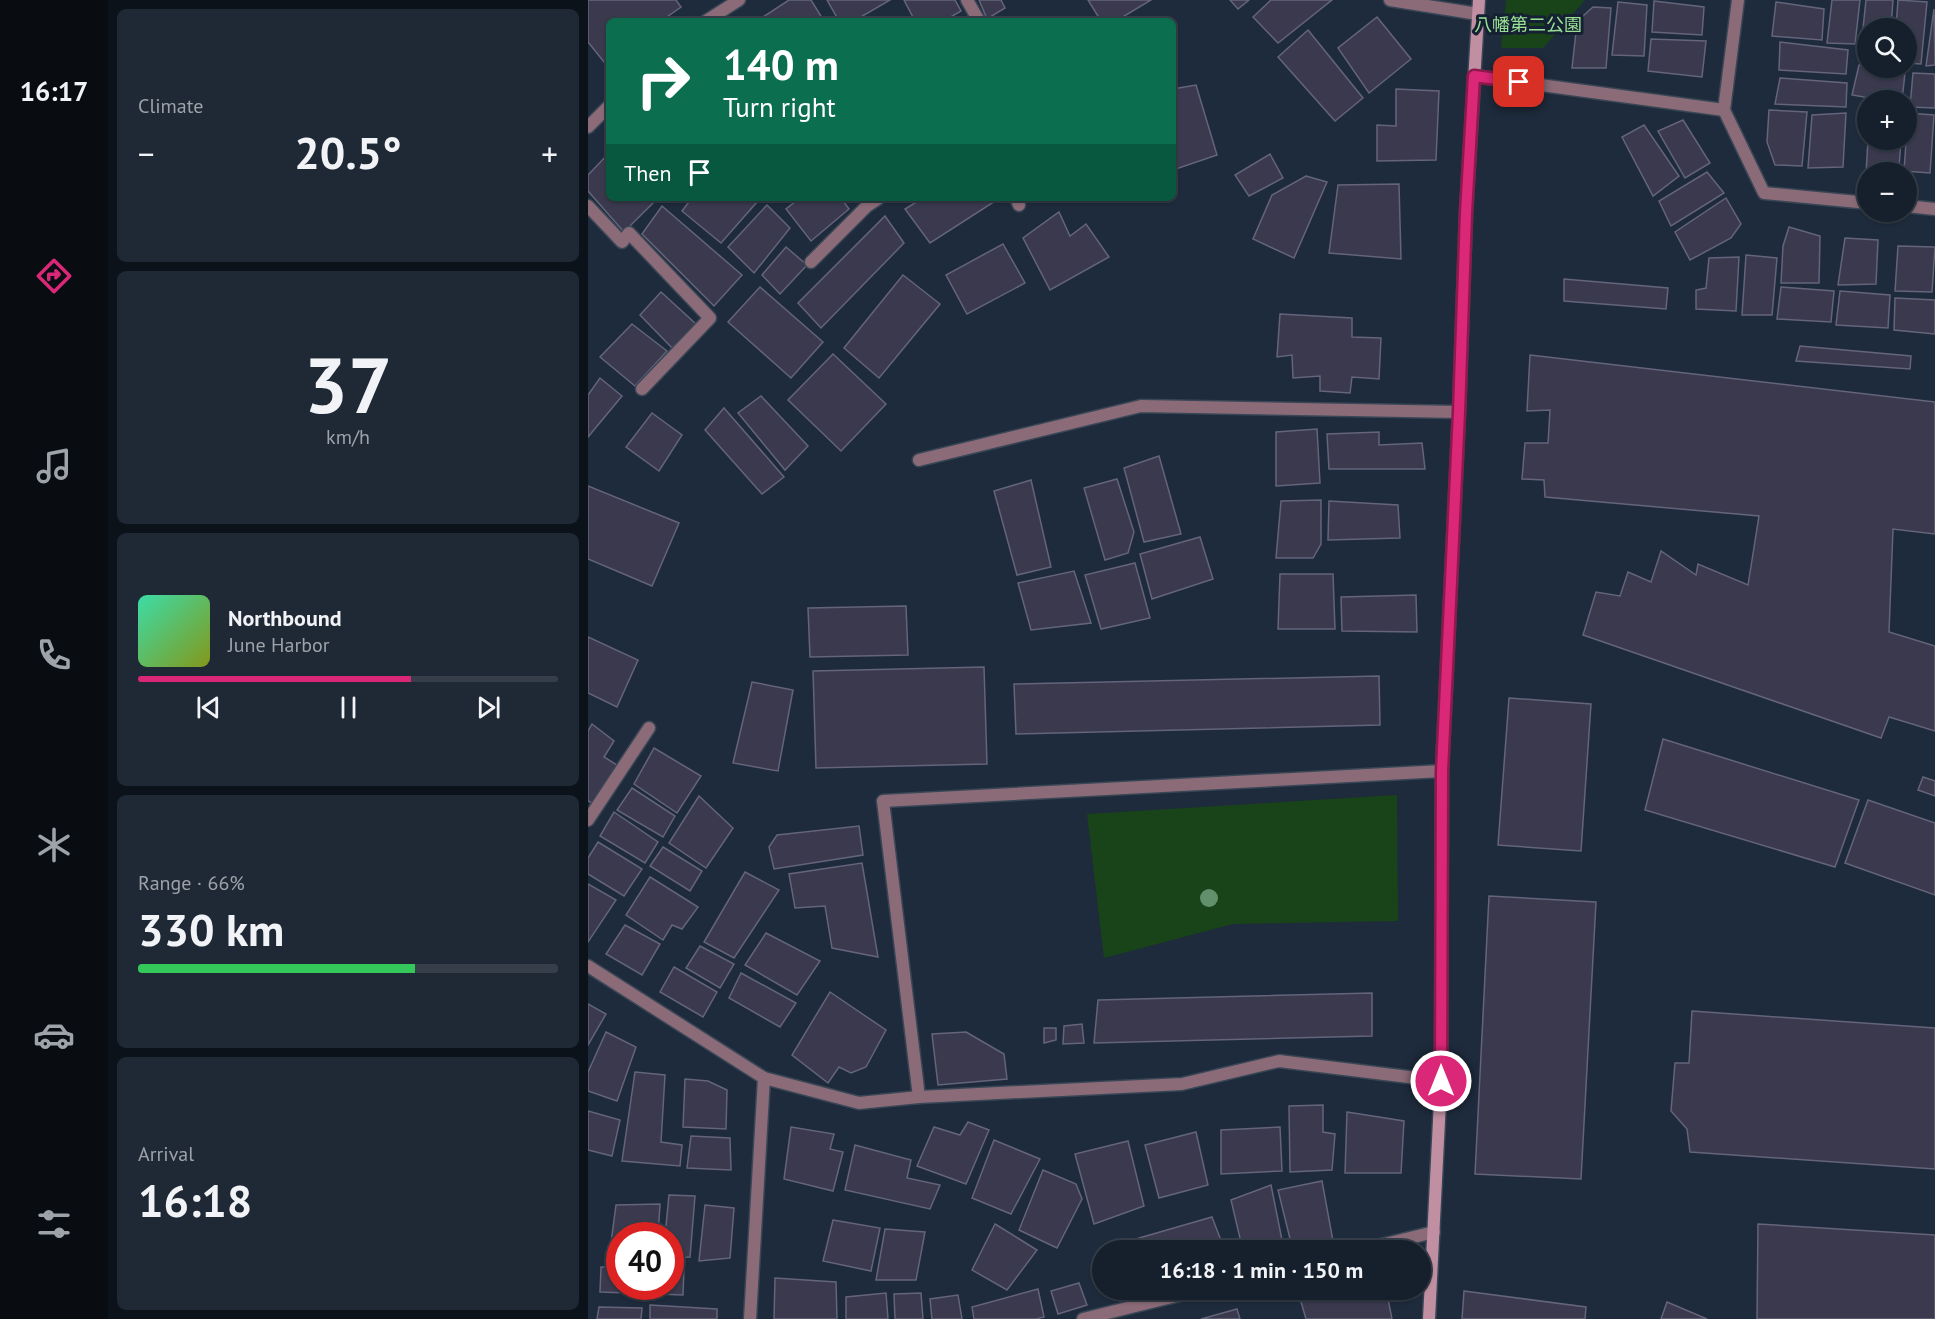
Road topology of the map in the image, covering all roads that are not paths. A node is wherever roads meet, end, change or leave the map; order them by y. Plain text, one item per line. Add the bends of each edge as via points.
1 (739, 0) edge
2 (967, 0) edge
3 (1390, 0) edge
4 (1479, 0) edge
5 (1738, 0) edge
6 (1478, 14) junction
7 (711, 18) edge
8 (977, 18) edge
9 (1474, 76) junction
10 (606, 109) edge
11 (1724, 110) junction
12 (588, 127) edge
13 (874, 201) edge
14 (1857, 202) edge
15 (588, 206) edge
16 (1917, 207) edge
17 (1935, 209) edge
18 (811, 262) dead end
19 (642, 389) dead end
20 (1459, 412) junction
21 (919, 460) dead end
22 (650, 728) dead end
23 (1442, 771) junction
24 (588, 820) edge
25 (588, 966) edge
26 (764, 1078) junction
27 (1441, 1081) junction
28 (919, 1097) junction
29 (1434, 1232) junction
30 (1402, 1240) edge
31 (1160, 1300) edge
32 (750, 1319) edge
33 (1083, 1319) edge
34 (1429, 1319) edge

1 - 7 street
2 - 8 street
3 - 6 street
4 - 6 street
5 - 11 street
6 - 9 street
9 - 11 street
9 - 20 street
10 - 12 street
11 - 14 street via 1764,193
13 - 18 street
15 - 19 street via 622,242 629,233 711,318
16 - 17 street
20 - 21 street via 1141,406
20 - 23 street
22 - 24 street
23 - 27 street
23 - 28 street via 883,801
25 - 26 street
26 - 28 street via 860,1103
26 - 32 street
27 - 28 street via 1279,1061 1182,1084
27 - 29 street
29 - 30 street
29 - 34 street
31 - 33 street

